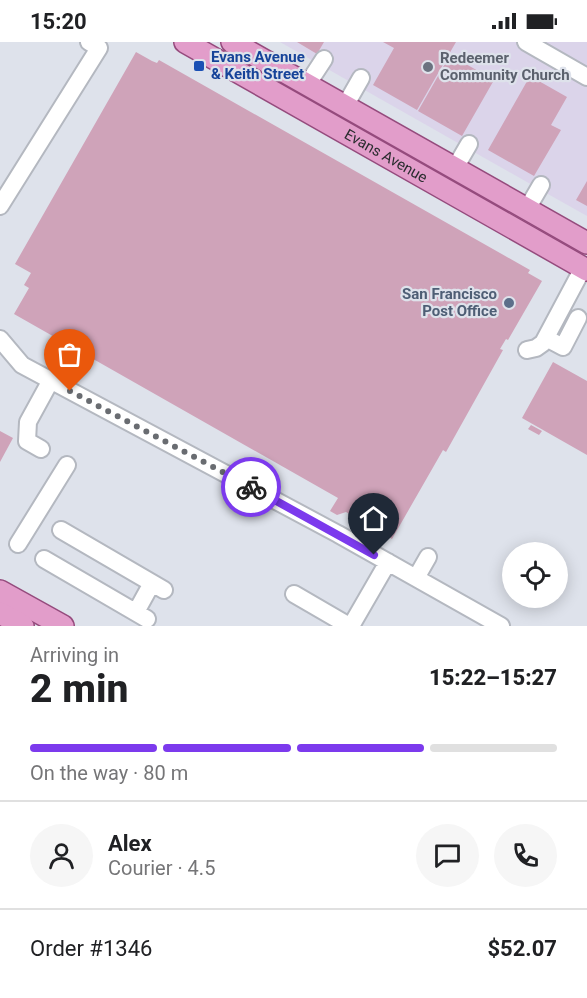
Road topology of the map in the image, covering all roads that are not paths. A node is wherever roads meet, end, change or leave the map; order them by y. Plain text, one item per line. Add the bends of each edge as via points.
1 (89, 42) edge
2 (185, 42) edge
3 (526, 42) edge
4 (235, 43) edge
5 (324, 59) dead end
6 (225, 64) junction
7 (587, 76) edge
8 (361, 78) dead end
9 (307, 85) junction
10 (345, 106) junction
11 (469, 144) dead end
12 (455, 168) junction
13 (541, 185) dead end
14 (0, 206) edge
15 (527, 209) junction
16 (587, 243) edge
17 (586, 266) edge
18 (578, 318) dead end
19 (546, 338) junction
20 (0, 339) edge
21 (527, 350) dead end
22 (51, 380) junction
23 (41, 449) dead end
24 (67, 465) dead end
25 (61, 530) dead end
26 (18, 544) dead end
27 (428, 557) dead end
28 (44, 559) dead end
29 (388, 562) junction
30 (416, 578) junction
31 (0, 591) edge
32 (294, 594) dead end
33 (0, 613) edge
34 (355, 625) edge
35 (23, 626) edge
36 (63, 626) edge
37 (501, 626) edge

1 - 14 street via 99,48
2 - 6 main road, Evans Avenue
3 - 7 street
4 - 6 street
4 - 9 main road, Evans Avenue
5 - 9 street
6 - 17 main road, Evans Avenue
8 - 10 street
9 - 10 main road, Evans Avenue
10 - 12 main road, Evans Avenue
11 - 12 street
12 - 15 main road, Evans Avenue
13 - 15 street
15 - 16 main road, Evans Avenue
17 - 19 street
18 - 19 street via 563,347
19 - 21 street via 540,346
20 - 22 street via 22,365
22 - 23 street via 28,422 27,441
22 - 29 street
24 - 26 street
25 - 28 street via 158,587 142,616
27 - 30 street
29 - 30 street
29 - 34 street
30 - 37 street
31 - 36 main road
32 - 34 street
33 - 35 main road

